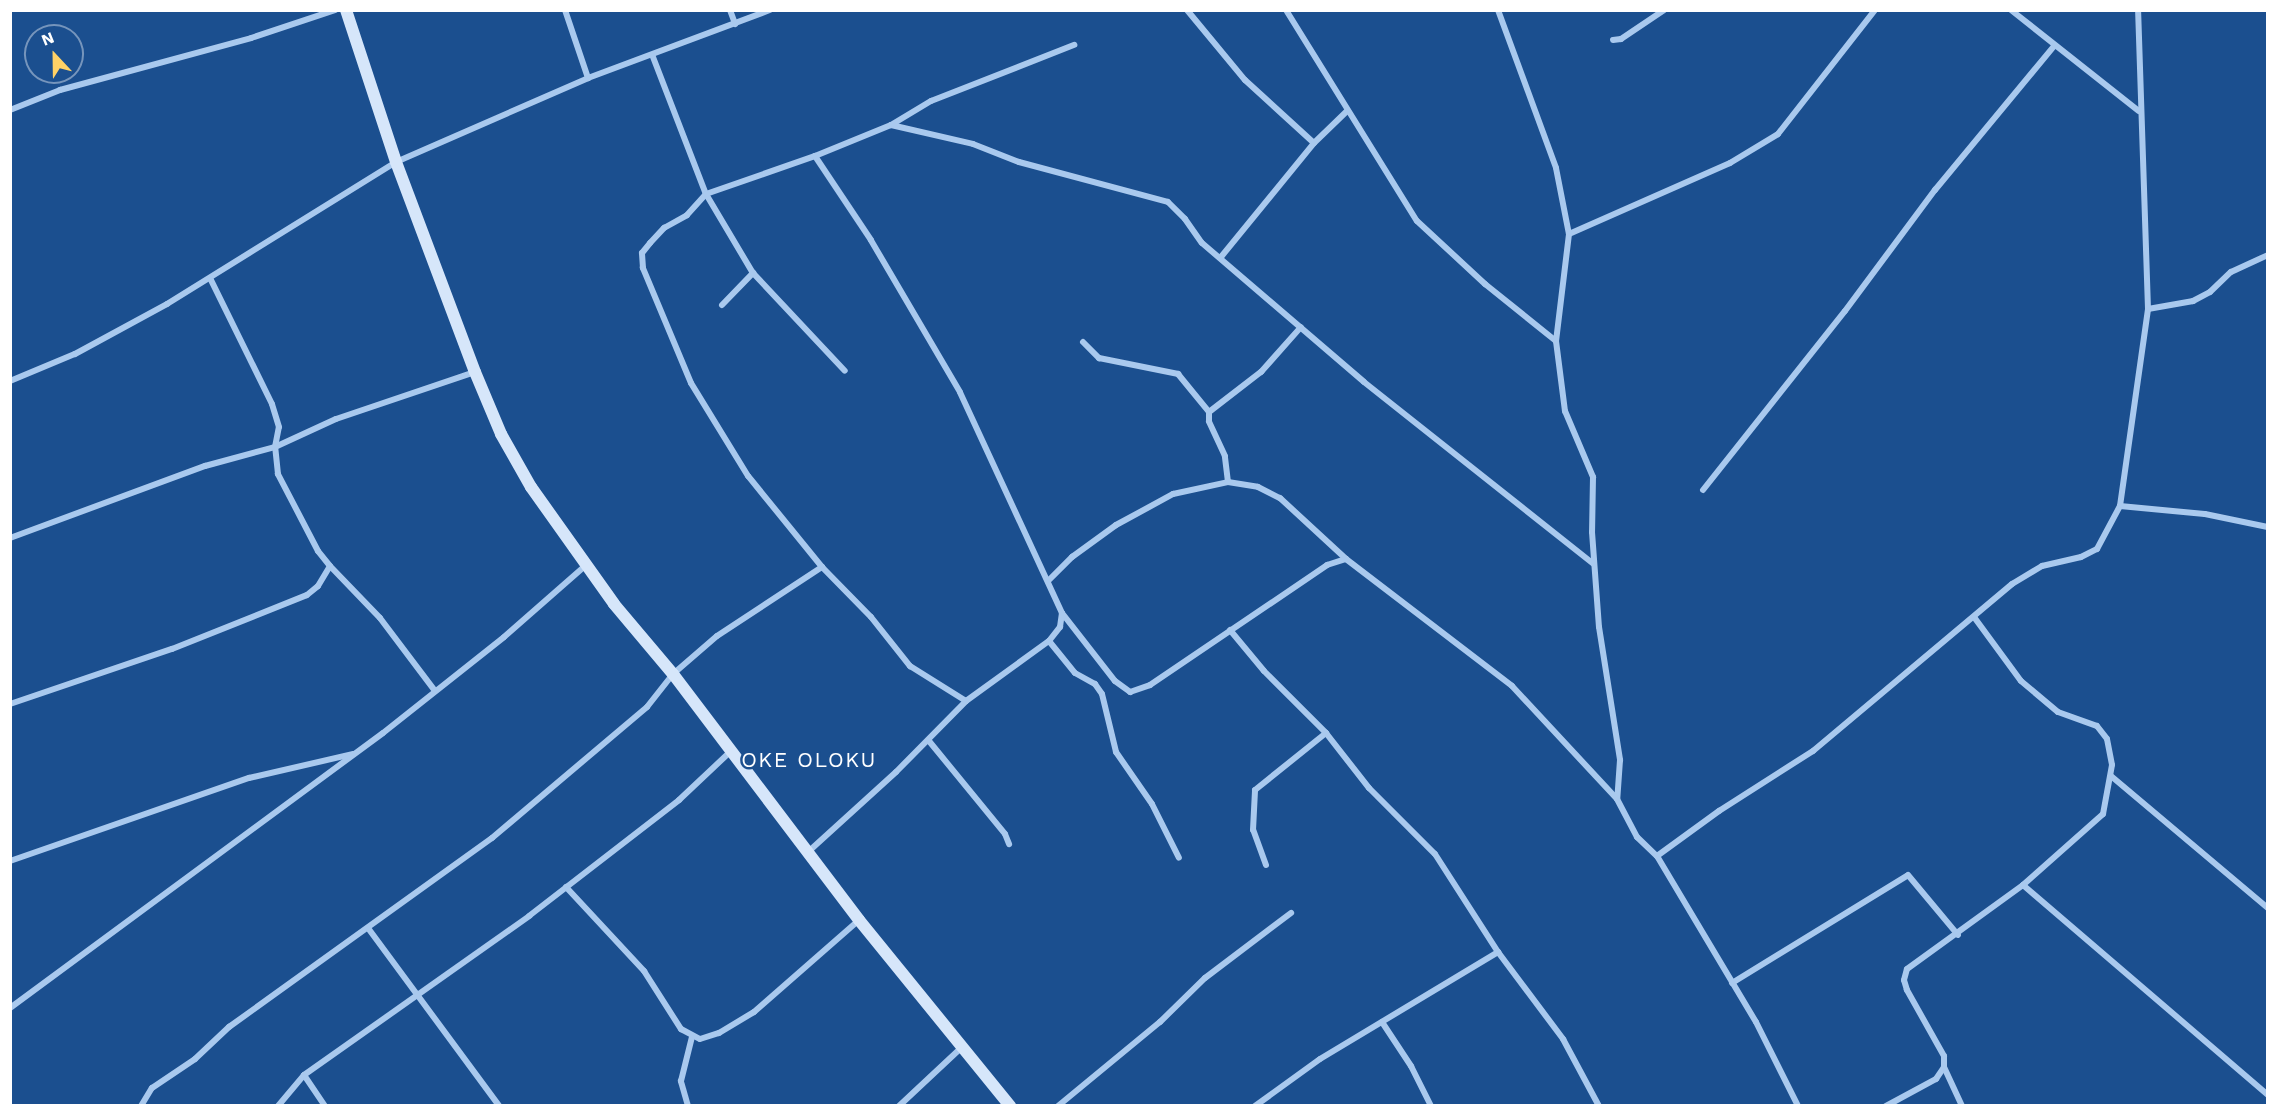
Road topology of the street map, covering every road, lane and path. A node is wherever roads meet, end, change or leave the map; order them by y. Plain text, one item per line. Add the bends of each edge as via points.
1 (335, 10) edge
2 (346, 10) edge
3 (565, 10) edge
4 (730, 10) edge
5 (770, 10) edge
6 (1187, 10) edge
7 (1286, 10) edge
8 (1498, 10) edge
9 (1664, 10) edge
10 (1875, 10) edge
11 (2011, 10) edge
12 (2138, 10) edge
13 (735, 24) junction
14 (1613, 40) dead end
15 (1074, 45) dead end
16 (2054, 46) junction
17 (653, 57) junction
18 (588, 78) junction
19 (10, 110) edge
20 (1347, 111) junction
21 (2139, 111) junction
22 (891, 125) junction
23 (1314, 143) junction
24 (815, 156) junction
25 (396, 162) junction
26 (706, 194) junction
27 (1569, 234) junction
28 (2268, 255) edge
29 (1221, 257) junction
30 (753, 273) junction
31 (210, 278) junction
32 (722, 305) dead end
33 (2148, 309) junction
34 (1301, 327) junction
35 (1557, 341) junction
36 (1083, 342) dead end
37 (845, 371) dead end
38 (475, 372) junction
39 (10, 381) edge
40 (1209, 412) junction
41 (275, 447) junction
42 (1228, 482) junction
43 (1703, 490) dead end
44 (2120, 506) junction
45 (2268, 527) edge
46 (10, 538) edge
47 (1346, 559) junction
48 (1594, 564) junction
49 (330, 566) junction
50 (585, 566) junction
51 (822, 567) junction
52 (1049, 580) junction
53 (1062, 613) junction
54 (1974, 617) junction
55 (1230, 630) junction
56 (1049, 641) junction
57 (673, 674) junction
58 (435, 692) junction
59 (966, 701) junction
60 (10, 704) edge
61 (1326, 732) junction
62 (929, 741) junction
63 (730, 752) junction
64 (355, 754) junction
65 (2111, 776) junction
66 (1617, 800) junction
67 (1009, 844) dead end
68 (808, 852) junction
69 (1657, 856) junction
70 (1179, 858) dead end
71 (10, 861) edge
72 (1266, 865) dead end
73 (2023, 885) junction
74 (566, 887) junction
75 (2268, 908) edge
76 (1291, 913) dead end
77 (859, 920) junction
78 (368, 928) junction
79 (1958, 935) junction
80 (1498, 952) junction
81 (1732, 983) junction
82 (417, 993) junction
83 (10, 1008) edge
84 (1382, 1022) junction
85 (692, 1037) junction
86 (962, 1046) junction
87 (1944, 1067) junction
88 (304, 1075) junction
89 (2268, 1095) edge
90 (141, 1106) edge
91 (278, 1106) edge
92 (325, 1106) edge
93 (499, 1106) edge
94 (688, 1106) edge
95 (899, 1106) edge
96 (1010, 1106) edge
97 (1058, 1106) edge
98 (1255, 1106) edge
99 (1431, 1106) edge
100 (1599, 1106) edge
101 (1798, 1106) edge
102 (1886, 1106) edge
103 (1962, 1106) edge

1 - 19 street via 251,38 60,90
2 - 25 street
3 - 18 street
4 - 13 street
5 - 13 street
6 - 23 street via 1245,80
7 - 20 street
8 - 27 street via 1556,168
9 - 14 street via 1621,39
10 - 27 street via 1778,134 1730,163
11 - 16 street
12 - 21 street
13 - 17 street
15 - 22 street via 931,101
16 - 21 street
16 - 43 street via 1935,190
17 - 18 street
17 - 26 street
18 - 25 street
20 - 23 street
20 - 35 street via 1417,221 1459,262
21 - 33 street
22 - 24 street
22 - 29 street via 973,144 1019,162 1168,202 1202,243
23 - 29 street
24 - 26 street
24 - 52 street via 871,240 960,392
25 - 31 street
25 - 38 street
26 - 30 street
26 - 51 street via 687,215 664,228 650,243 642,253 643,268 691,383 748,476
27 - 35 street
28 - 33 street via 2231,272 2210,292 2193,301
29 - 34 street
30 - 32 street
30 - 37 street
31 - 39 street via 75,354
31 - 41 street via 272,404 279,427
33 - 44 street
34 - 40 street via 1261,372
34 - 48 street
35 - 48 street via 1565,411 1593,477
36 - 40 street via 1099,358 1178,374
38 - 41 street via 336,419
38 - 50 street via 501,434
40 - 42 street via 1209,421 1225,456
41 - 46 street via 205,466
41 - 49 street via 278,474
42 - 47 street via 1258,487 1280,498
42 - 52 street via 1173,494 1149,505 1072,557
44 - 45 street via 2205,514
44 - 54 street via 2097,549 2027,573
47 - 55 street via 1327,565
47 - 66 street via 1512,686
48 - 66 street via 1605,678 1620,760
49 - 58 street via 380,618
49 - 60 street via 318,586 307,595 172,649
50 - 57 street
50 - 58 street
51 - 57 street via 760,605
51 - 59 street via 871,617 910,666
52 - 53 street
53 - 55 street via 1115,681 1130,692 1150,685
53 - 56 street via 1060,627
54 - 65 street via 2021,681 2058,712 2097,726 2106,739
54 - 69 street via 1813,751
55 - 61 street via 1264,671
56 - 59 street
56 - 70 street via 1075,673 1095,684 1102,694 1116,752 1162,821
57 - 63 street
57 - 78 street via 647,707 566,778 492,838
58 - 64 street
59 - 62 street
61 - 72 street via 1255,789 1254,830
61 - 80 street via 1369,788 1435,854
62 - 67 street
62 - 68 street
63 - 68 street
63 - 74 street via 679,800
64 - 71 street via 249,778
64 - 83 street
65 - 73 street via 2103,814
65 - 75 street
66 - 69 street via 1637,837
68 - 77 street
69 - 81 street
73 - 79 street
73 - 89 street
74 - 82 street
74 - 85 street via 644,971 675,1021
76 - 97 street via 1205,978 1160,1022
77 - 85 street via 754,1012 708,1039
77 - 86 street
78 - 82 street
78 - 90 street via 229,1027 195,1059 152,1088
79 - 81 street via 1908,875
79 - 87 street via 1922,955 1907,969 1904,980 1944,1056
80 - 84 street
80 - 100 street via 1563,1039
81 - 101 street
82 - 88 street
82 - 93 street
84 - 98 street via 1320,1059
84 - 99 street via 1412,1066
85 - 94 street via 681,1081
86 - 95 street
86 - 96 street
87 - 102 street via 1936,1079
87 - 103 street
88 - 91 street
88 - 92 street

